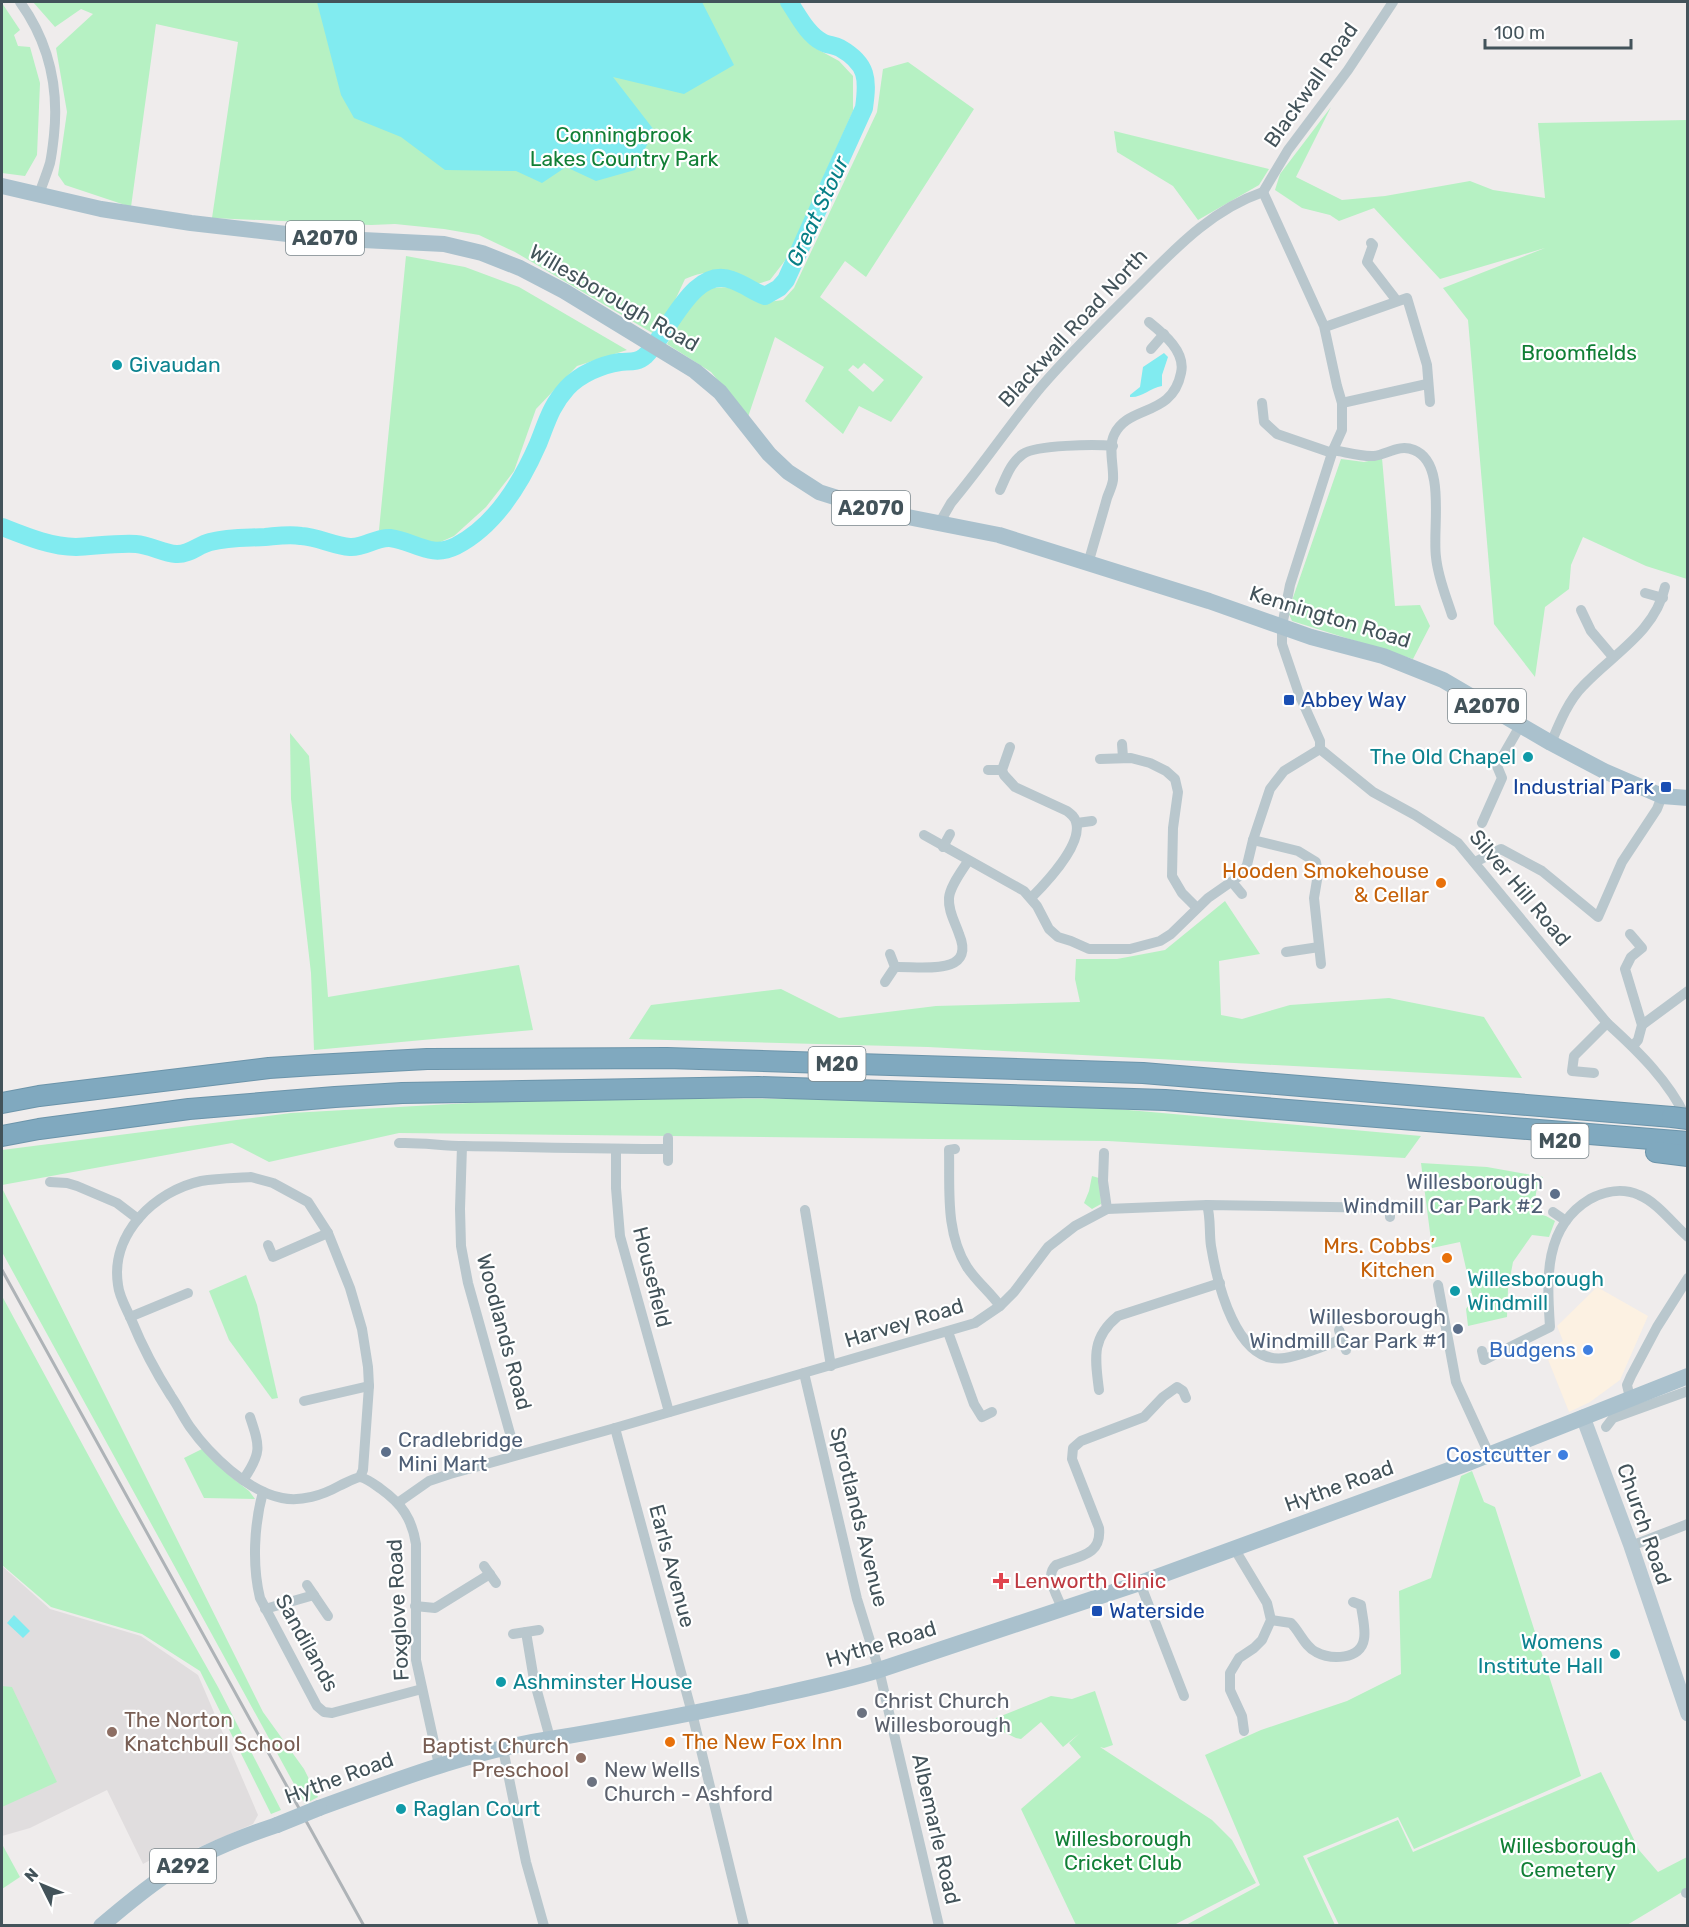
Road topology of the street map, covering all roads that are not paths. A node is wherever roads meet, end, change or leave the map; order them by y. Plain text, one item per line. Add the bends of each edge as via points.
1 (20, 2) edge
2 (1393, 2) edge
3 (2, 186) edge
4 (1263, 192) junction
5 (39, 194) junction
6 (1371, 243) dead end
7 (1397, 301) junction
8 (1149, 322) dead end
9 (1324, 327) junction
10 (1164, 334) junction
11 (1151, 349) dead end
12 (1427, 384) junction
13 (1430, 402) dead end
14 (1262, 403) dead end
15 (1342, 403) junction
16 (1113, 446) junction
17 (1332, 451) junction
18 (1000, 490) dead end
19 (940, 522) junction
20 (1088, 564) junction
21 (1645, 593) dead end
22 (1581, 610) dead end
23 (1452, 615) dead end
24 (1282, 626) junction
25 (1613, 657) junction
26 (1520, 726) junction
27 (1551, 743) junction
28 (1122, 744) dead end
29 (1010, 747) dead end
30 (1322, 752) junction
31 (1123, 758) junction
32 (1100, 759) dead end
33 (988, 770) dead end
34 (1002, 770) junction
35 (1662, 796) junction
36 (1688, 798) edge
37 (1092, 821) dead end
38 (1077, 823) junction
39 (1482, 823) dead end
40 (950, 834) dead end
41 (924, 835) dead end
42 (1253, 840) junction
43 (943, 847) junction
44 (968, 861) junction
45 (1475, 862) junction
46 (1232, 882) junction
47 (1242, 894) dead end
48 (1031, 898) junction
49 (1197, 908) junction
50 (1630, 934) dead end
51 (1319, 947) junction
52 (1286, 952) dead end
53 (890, 954) dead end
54 (1321, 964) dead end
55 (895, 967) junction
56 (885, 982) dead end
57 (1688, 991) edge
58 (1607, 1023) junction
59 (1642, 1025) junction
60 (1633, 1046) junction
61 (1594, 1073) dead end
62 (2, 1103) edge
63 (1681, 1114) edge
64 (2, 1136) edge
65 (399, 1143) dead end
66 (462, 1146) junction
67 (1684, 1148) edge
68 (616, 1149) junction
69 (955, 1149) dead end
70 (1104, 1153) dead end
71 (668, 1161) dead end
72 (56, 1186) dead end
73 (1207, 1205) junction
74 (1107, 1209) junction
75 (805, 1210) dead end
76 (1553, 1212) dead end
77 (1390, 1217) dead end
78 (138, 1220) junction
79 (1566, 1221) junction
80 (328, 1233) junction
81 (1688, 1237) edge
82 (268, 1245) dead end
83 (1687, 1280) edge
84 (1220, 1283) junction
85 (1438, 1285) dead end
86 (188, 1293) dead end
87 (1000, 1306) junction
88 (130, 1317) junction
89 (948, 1332) junction
90 (1342, 1340) dead end
91 (1482, 1351) dead end
92 (831, 1366) junction
93 (804, 1373) junction
94 (369, 1386) junction
95 (1682, 1386) edge
96 (1099, 1390) dead end
97 (1186, 1398) dead end
98 (1630, 1398) junction
99 (304, 1401) dead end
100 (669, 1412) junction
101 (992, 1412) dead end
102 (250, 1417) dead end
103 (1583, 1417) junction
104 (1606, 1427) dead end
105 (615, 1428) junction
106 (1489, 1454) junction
107 (516, 1455) junction
108 (360, 1477) junction
109 (243, 1480) junction
110 (263, 1492) junction
111 (399, 1502) junction
112 (1688, 1524) edge
113 (1631, 1546) junction
114 (1234, 1548) junction
115 (490, 1574) dead end
116 (1140, 1583) junction
117 (307, 1585) dead end
118 (314, 1594) junction
119 (1361, 1602) dead end
120 (415, 1605) junction
121 (1062, 1608) junction
122 (265, 1609) junction
123 (328, 1616) dead end
124 (1271, 1620) junction
125 (539, 1630) dead end
126 (526, 1632) junction
127 (513, 1634) dead end
128 (879, 1670) junction
129 (422, 1689) junction
130 (1184, 1696) dead end
131 (692, 1713) junction
132 (1688, 1714) edge
133 (1244, 1731) dead end
134 (550, 1738) junction
135 (502, 1749) junction
136 (439, 1765) junction
137 (100, 1926) edge
138 (544, 1926) edge
139 (744, 1926) edge
140 (939, 1926) edge

1 - 5 street via 44,44 53,79 56,116 51,161
2 - 4 street, Blackwall Road via 1288,150
3 - 5 main road, Willesborough Road / A2070
4 - 9 street
4 - 19 street, Blackwall Road North via 1201,225 1062,363
5 - 19 main road, Willesborough Road / A2070 via 191,224 322,238 444,244 482,253 564,291 695,370 720,392 769,454 819,492 882,512
6 - 7 street via 1367,262
7 - 9 street
7 - 12 street via 1407,298 1427,365
8 - 10 street
9 - 15 street
10 - 11 street
10 - 16 street via 1180,357 1179,384 1163,403 1123,423 1113,436
12 - 13 street
12 - 15 street
14 - 17 street via 1264,422 1277,434
15 - 17 street via 1342,430
16 - 18 street via 1079,444 1030,450 1011,467
16 - 20 street via 1113,480
17 - 23 street via 1373,456 1403,448 1414,450 1431,464 1435,555
17 - 24 street via 1290,585
19 - 20 main road, Kennington Road / A2070 via 999,535
20 - 24 main road, Kennington Road / A2070
21 - 25 street via 1664,592 1653,618
22 - 25 street via 1593,622 1598,640
24 - 26 main road, Kennington Road / A2070 via 1408,665 1443,680
24 - 30 street via 1282,644
25 - 27 street via 1581,687
26 - 27 main road, Kennington Road / A2070
26 - 39 street via 1497,766 1502,778
27 - 35 main road, Kennington Road / A2070
28 - 31 street
29 - 34 street
30 - 42 street via 1284,771 1272,786
30 - 45 street, Silver Hill Road via 1373,792 1456,841
31 - 32 street
31 - 49 street via 1155,765 1171,774 1177,784 1172,876
33 - 34 street
34 - 38 street via 1015,787 1067,811
35 - 36 main road, Kennington Road / A2070
35 - 45 street via 1622,862 1598,917 1542,871 1501,849
37 - 38 street
38 - 48 street via 1075,840 1057,870
40 - 43 street
41 - 43 street
42 - 46 street via 1247,865
42 - 51 street via 1298,851 1316,862 1314,898
43 - 44 street
44 - 48 street
44 - 55 street via 949,898 963,942 957,961 941,968
45 - 58 street, Silver Hill Road
46 - 47 street
46 - 49 street
48 - 49 street via 1058,937 1089,949 1130,949 1160,941
50 - 59 street via 1642,948 1630,957 1625,969
51 - 52 street
51 - 54 street
53 - 55 street
55 - 56 street
57 - 59 street
58 - 60 street, Silver Hill Road
58 - 61 street via 1574,1056 1572,1071
59 - 60 street
60 - 63 street, Silver Hill Road
62 - 63 highway, M20 via 269,1068 427,1059 667,1058 1143,1073
64 - 67 highway, M20 via 189,1109 346,1096 758,1087 1165,1100 1439,1121
65 - 66 street
66 - 68 street
66 - 107 street, Woodlands Road via 461,1246
68 - 71 street via 668,1143
68 - 100 street, Housefield via 620,1236
69 - 87 street via 948,1150 951,1227 967,1266
70 - 74 street
72 - 78 street via 77,1186 117,1203
73 - 74 street, Harvey Road
73 - 77 street, Harvey Road via 1390,1208
73 - 84 street
74 - 87 street, Harvey Road via 1047,1247
75 - 92 street
76 - 79 street
78 - 80 street via 158,1201 188,1185 251,1177 273,1183 308,1202
78 - 88 street via 123,1241 118,1268 118,1285
79 - 81 street via 1600,1194 1627,1192 1651,1202
79 - 91 street via 1554,1242 1549,1264 1550,1327 1484,1360
80 - 82 street via 273,1257
80 - 94 street via 357,1308
83 - 98 street via 1631,1376 1627,1385
84 - 90 street via 1236,1330 1262,1355 1285,1359
84 - 96 street via 1118,1316 1107,1325 1096,1348
85 - 106 street via 1456,1382
86 - 88 street
87 - 89 street, Harvey Road via 975,1323
88 - 109 street via 159,1378 190,1427
89 - 92 street, Harvey Road
89 - 101 street via 974,1404 982,1417
92 - 93 street, Harvey Road
93 - 100 street, Harvey Road
93 - 128 street, Sprotlands Avenue via 857,1599
94 - 99 street via 322,1391
94 - 108 street
95 - 98 main road, Hythe Road / A292
95 - 104 street, Hythe Road via 1612,1418
97 - 121 street via 1177,1387 1144,1417 1081,1441 1073,1448 1072,1459 1100,1540 1094,1550 1051,1569
98 - 103 main road, Hythe Road / A292
100 - 105 street, Harvey Road
102 - 109 street via 260,1429 259,1452
103 - 106 main road, Hythe Road / A292
103 - 113 street, Church Road
105 - 107 street, Harvey Road
105 - 131 street, Earls Avenue
106 - 114 main road, Hythe Road / A292
107 - 111 street, Harvey Road via 429,1481
108 - 110 street via 312,1496 289,1499
108 - 111 street, Foxglove Road
109 - 110 street
110 - 122 street, Sandilands via 255,1545 257,1586
111 - 120 street, Foxglove Road via 414,1528
112 - 113 street
113 - 132 street, Church Road
114 - 116 main road, Hythe Road / A292
114 - 124 street via 1262,1594
115 - 120 street via 435,1608
116 - 121 main road, Hythe Road / A292
116 - 130 street
117 - 118 street
118 - 122 street
118 - 123 street
119 - 124 street via 1365,1638 1350,1656 1315,1652 1291,1623
120 - 129 street, Foxglove Road via 416,1660
121 - 128 main road, Hythe Road / A292
122 - 129 street, Sandilands via 317,1706 324,1712 347,1710
124 - 133 street via 1262,1640 1239,1658 1230,1673 1230,1690
125 - 126 street
126 - 127 street
126 - 134 street
128 - 131 main road, Hythe Road / A292
128 - 140 street, Albemarle Road
129 - 136 street, Foxglove Road
131 - 134 main road, Hythe Road / A292
131 - 139 street, Earls Avenue
134 - 135 main road, Hythe Road / A292
135 - 136 main road, Hythe Road / A292
135 - 138 street
136 - 137 main road, Hythe Road / A292, bridge via 207,1853 156,1882

